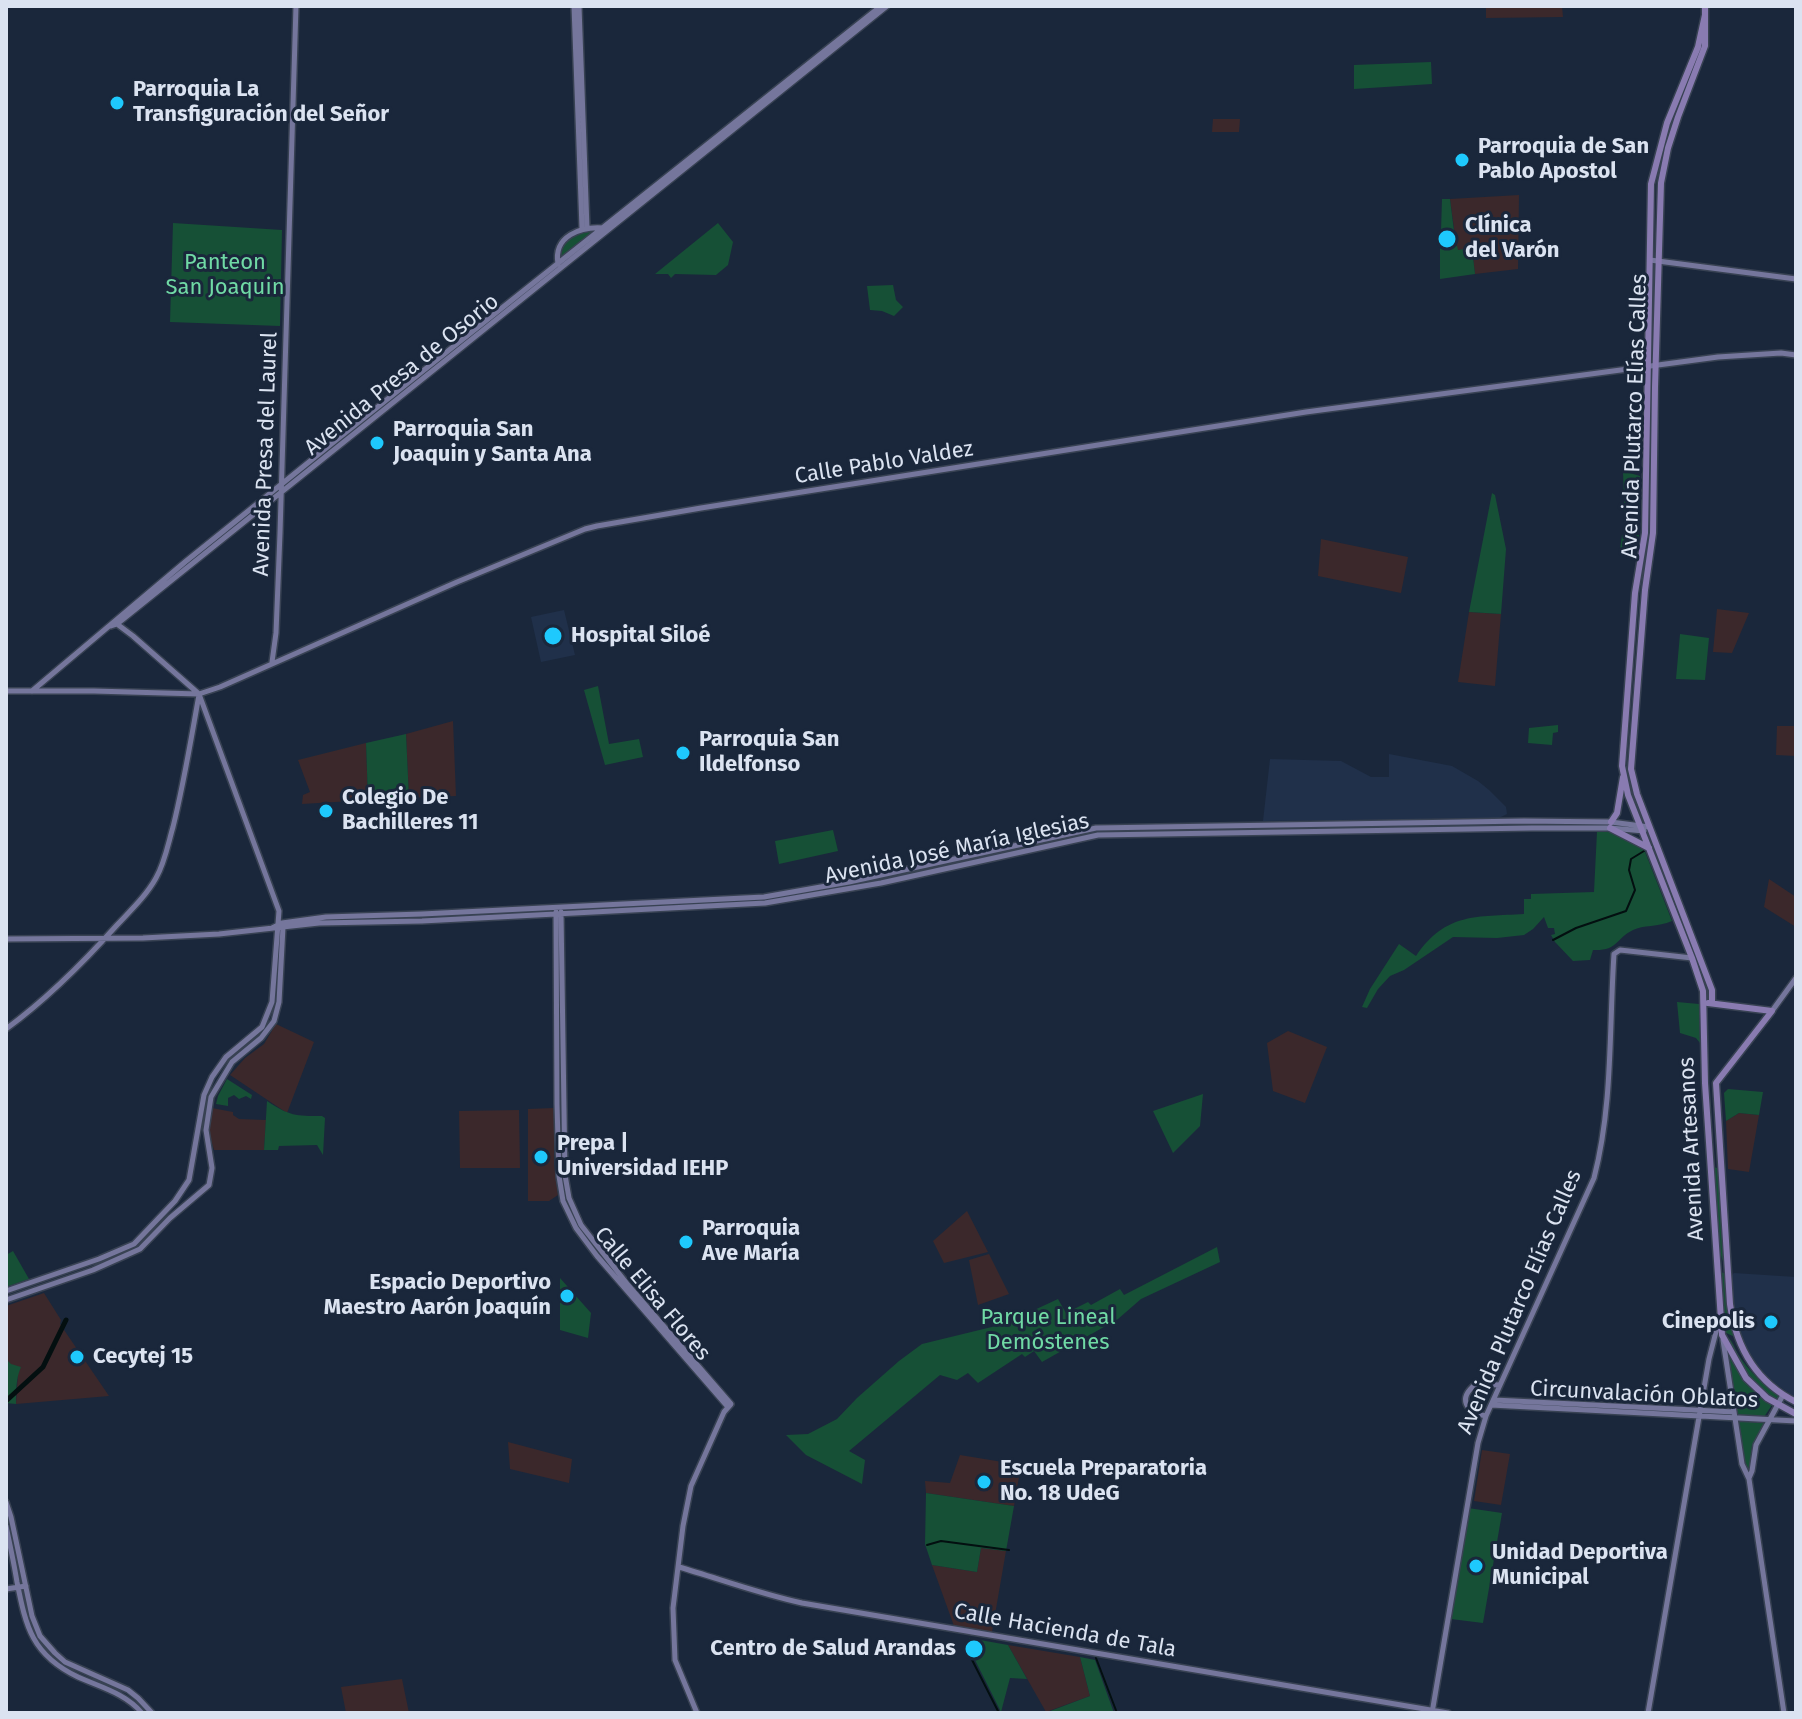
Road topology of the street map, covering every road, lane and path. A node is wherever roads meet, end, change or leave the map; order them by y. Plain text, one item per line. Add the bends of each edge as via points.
1 (296, 6) edge
2 (576, 6) edge
3 (881, 6) edge
4 (887, 6) edge
5 (1705, 6) edge
6 (585, 228) junction
7 (607, 228) junction
8 (1654, 260) junction
9 (560, 266) junction
10 (1796, 279) edge
11 (1796, 355) edge
12 (1652, 365) junction
13 (281, 485) junction
14 (281, 494) junction
15 (114, 625) junction
16 (272, 663) junction
17 (6, 691) edge
18 (32, 691) junction
19 (199, 694) junction
20 (1623, 777) junction
21 (1610, 825) junction
22 (1645, 828) junction
23 (1649, 848) junction
24 (558, 911) junction
25 (279, 926) junction
26 (6, 939) edge
27 (104, 939) junction
28 (1692, 958) junction
29 (1796, 978) edge
30 (1708, 1003) junction
31 (1772, 1011) junction
32 (6, 1029) edge
33 (1712, 1164) junction
34 (1724, 1201) junction
35 (99, 1259) junction
36 (1717, 1263) junction
37 (103, 1266) junction
38 (1728, 1273) junction
39 (6, 1291) edge
40 (6, 1300) edge
41 (1720, 1316) junction
42 (1722, 1335) junction
43 (1714, 1340) junction
44 (1745, 1354) junction
45 (1500, 1385) junction
46 (1783, 1395) junction
47 (1796, 1402) edge
48 (1492, 1403) junction
49 (1777, 1405) junction
50 (1700, 1413) junction
51 (1796, 1414) edge
52 (1734, 1415) junction
53 (1486, 1416) junction
54 (1769, 1420) junction
55 (1796, 1421) edge
56 (1749, 1479) junction
57 (6, 1502) edge
58 (6, 1526) edge
59 (679, 1567) junction
60 (26, 1586) junction
61 (18, 1587) junction
62 (6, 1589) edge
63 (1432, 1712) edge
64 (142, 1713) edge
65 (152, 1713) edge
66 (697, 1713) edge
67 (1448, 1713) edge
68 (1648, 1713) edge
69 (1784, 1713) edge

1 - 13 street, Avenida Presa del Laurel
2 - 6 street
3 - 7 street, Avenida Presa de Osorio
4 - 7 street, Avenida Presa de Osorio
5 - 8 main road, Avenida Plutarco Elías Calles via 1706,37 1661,183
6 - 7 street
6 - 9 street, Avenida Presa de Osorio via 561,244
7 - 9 street, Avenida Presa de Osorio
8 - 10 street
8 - 12 main road, Avenida Plutarco Elías Calles
9 - 13 street, Avenida Presa de Osorio
9 - 14 street, Avenida Presa de Osorio
11 - 12 street, Calle Pablo Valdez
12 - 16 street, Calle Pablo Valdez via 1294,414 585,529
12 - 20 main road, Avenida Plutarco Elías Calles via 1645,533 1635,593
12 - 22 main road, Avenida Plutarco Elías Calles via 1653,533 1631,769
13 - 14 street, Avenida Presa del Laurel
13 - 15 street, Avenida Presa de Osorio
14 - 15 street, Avenida Presa de Osorio
14 - 16 street, Avenida Presa del Laurel
15 - 18 street, Avenida Presa de Osorio
15 - 19 street
16 - 19 street, Calle Pablo Valdez
17 - 18 street, Calle Pablo Valdez
18 - 19 street, Calle Pablo Valdez
19 - 25 street via 279,913
19 - 27 street via 165,859 148,890
20 - 21 main road
20 - 22 main road, Avenida Plutarco Elías Calles
21 - 22 street, Avenida José María Iglesias
21 - 23 main road
21 - 24 street, Avenida José María Iglesias via 1096,828 773,896
22 - 23 main road, Avenida Artesanos
22 - 30 main road, Avenida Plutarco Elías Calles via 1712,990
23 - 28 main road, Avenida Artesanos
24 - 25 street, Avenida José María Iglesias via 326,917
24 - 59 street, Calle Elisa Flores via 557,1104 563,1201 597,1256 730,1406 691,1486
25 - 27 street, Avenida José María Iglesias
25 - 35 street via 268,1015 212,1077 185,1187 134,1244
25 - 37 street via 274,1021 232,1062 211,1097 206,1130 209,1185 140,1249
26 - 27 street, Avenida José María Iglesias
27 - 32 street
28 - 30 main road, Avenida Artesanos
28 - 45 street, Avenida Plutarco Elías Calles via 1620,950 1614,954 1603,1145 1594,1178
29 - 31 street
30 - 31 main road
30 - 33 main road, Avenida Artesanos via 1705,1083
31 - 34 main road, Avenida Artesanos via 1716,1083
33 - 34 main road via 1718,1168
33 - 36 main road, Avenida Artesanos
34 - 38 main road, Avenida Artesanos
35 - 37 street
35 - 39 street
36 - 38 main road
36 - 41 main road, Avenida Artesanos
37 - 40 street
38 - 44 main road, Avenida Artesanos via 1732,1322
41 - 42 main road, Avenida Artesanos
41 - 43 street
42 - 43 main road
42 - 44 main road
42 - 49 main road via 1746,1378
42 - 52 street, Avenida Artesanos
43 - 50 street
44 - 46 main road, Avenida Artesanos via 1755,1371
45 - 48 street, Avenida Plutarco Elías Calles
45 - 53 street via 1476,1384 1469,1391 1467,1407
46 - 47 main road, Circunvalación Oblatos
46 - 49 street, Avenida Artesanos
48 - 50 street, Circunvalación Oblatos
48 - 53 street, Avenida Plutarco Elías Calles
49 - 51 main road
49 - 54 street, Avenida Artesanos
50 - 52 street, Circunvalación Oblatos
50 - 68 street
52 - 54 street, Circunvalación Oblatos
52 - 56 street, Avenida Artesanos
53 - 63 street, Avenida Plutarco Elías Calles
54 - 55 street, Circunvalación Oblatos
54 - 56 street, Avenida Artesanos via 1756,1445
56 - 69 street, Avenida Artesanos
57 - 60 street
58 - 61 street
59 - 63 street, Calle Hacienda de Tala via 802,1603
59 - 66 street via 673,1608 675,1660
60 - 61 street
60 - 65 street via 35,1627 55,1653 128,1690
61 - 62 street
61 - 64 street via 25,1621 44,1653 77,1676 132,1702
63 - 67 street, Calle Hacienda de Tala

